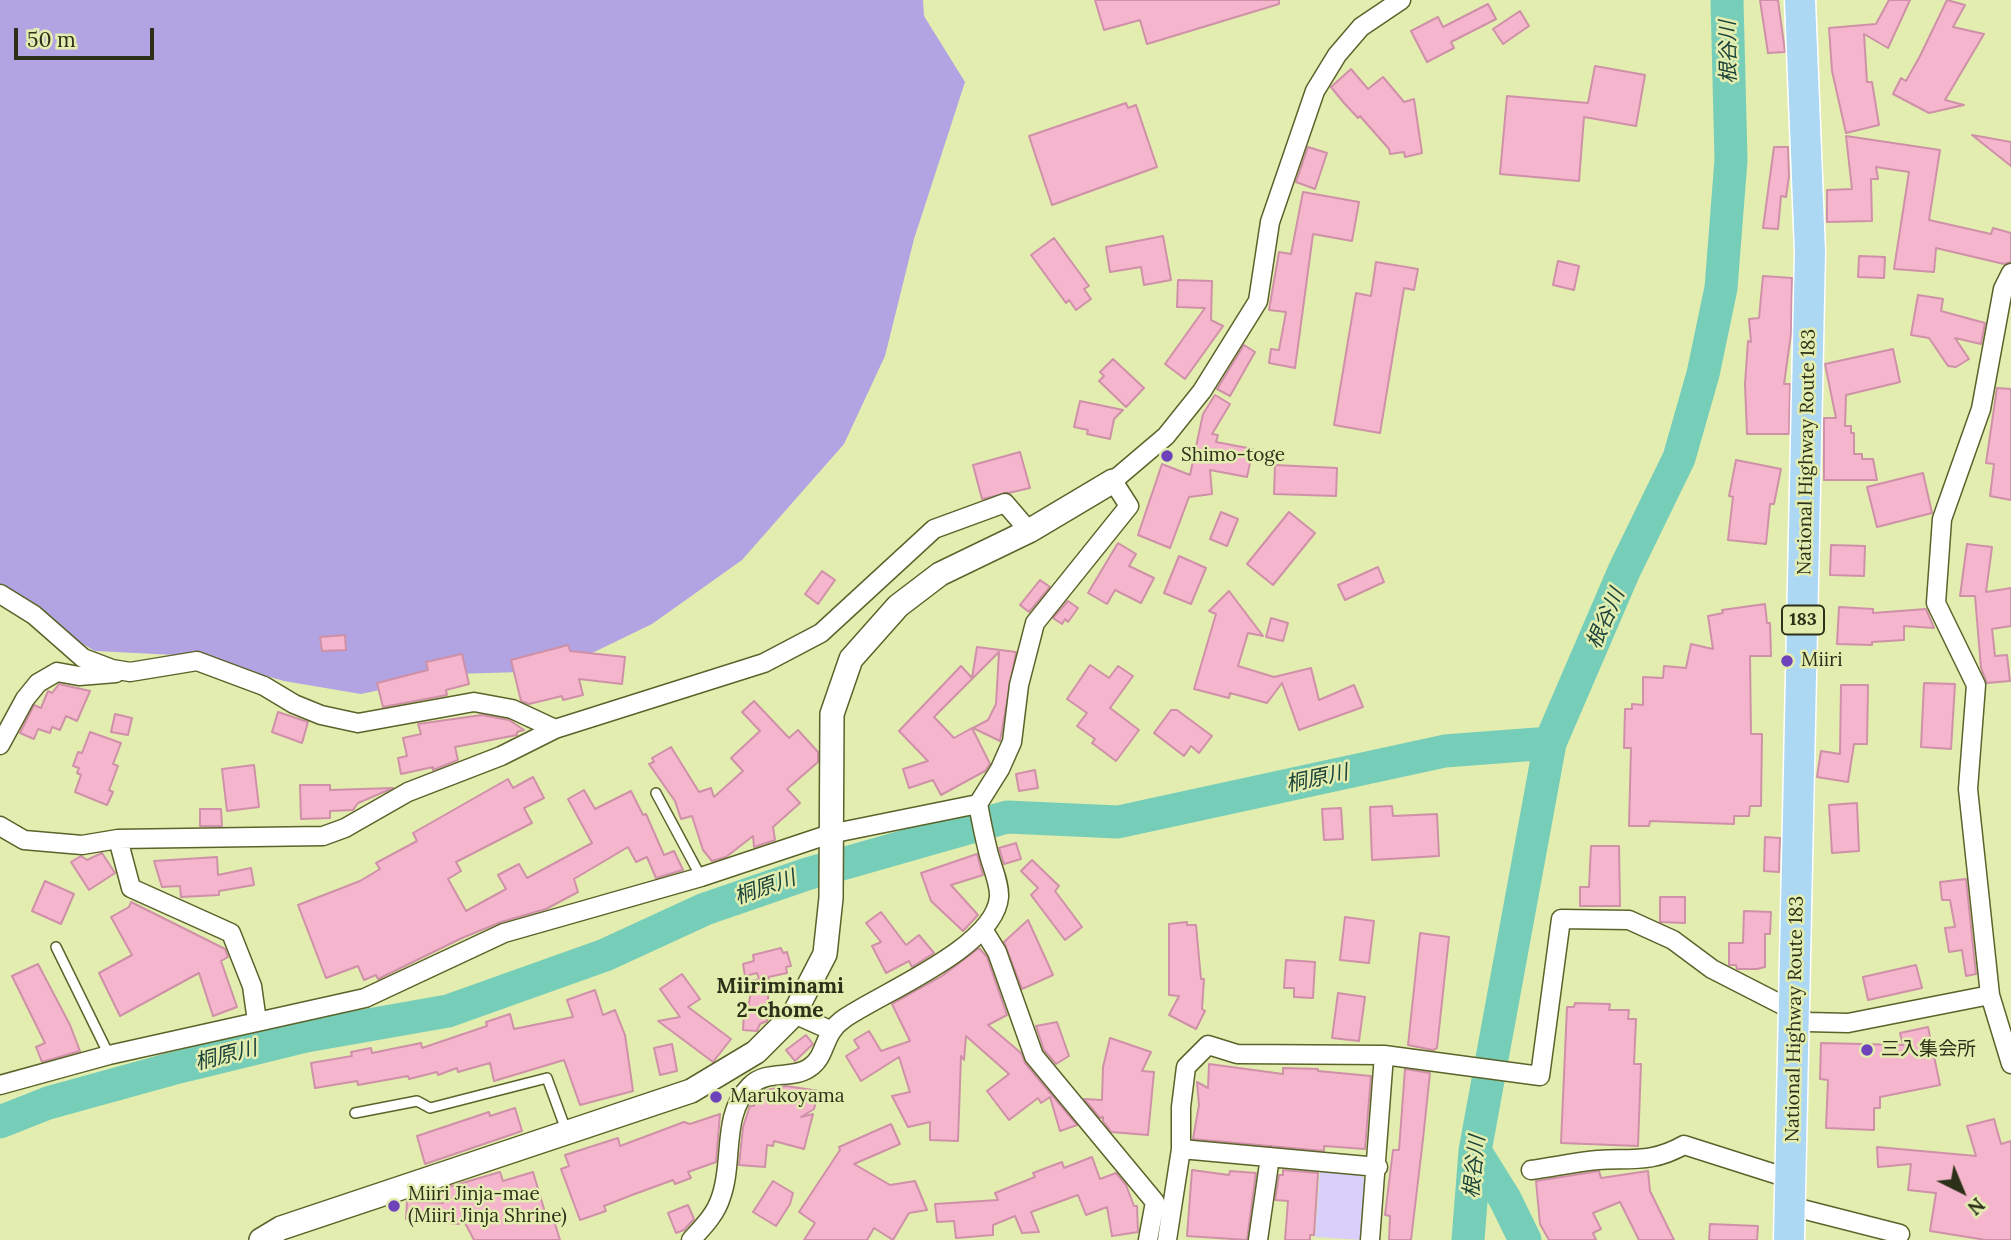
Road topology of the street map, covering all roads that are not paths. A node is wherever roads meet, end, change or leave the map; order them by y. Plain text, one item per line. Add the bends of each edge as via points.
1 (1401, 0) edge
2 (1800, 0) edge
3 (2011, 273) edge
4 (1113, 481) junction
5 (1030, 531) junction
6 (0, 594) edge
7 (130, 672) junction
8 (555, 729) junction
9 (0, 745) edge
10 (656, 793) dead end
11 (979, 807) junction
12 (0, 826) edge
13 (118, 839) junction
14 (830, 839) junction
15 (701, 877) junction
16 (984, 931) junction
17 (56, 947) dead end
18 (1990, 995) junction
19 (1796, 1012) junction
20 (793, 1014) junction
21 (257, 1021) junction
22 (830, 1030) junction
23 (109, 1055) junction
24 (1384, 1055) junction
25 (2011, 1064) edge
26 (0, 1086) edge
27 (355, 1113) dead end
28 (566, 1130) junction
29 (1181, 1149) junction
30 (1270, 1157) junction
31 (1378, 1167) junction
32 (1531, 1170) dead end
33 (1790, 1193) junction
34 (1900, 1234) dead end
35 (261, 1240) edge
36 (691, 1240) edge
37 (1148, 1240) edge
38 (1167, 1240) edge
39 (1258, 1240) edge
40 (1370, 1240) edge
41 (1789, 1240) edge

1 - 4 street via 1361,27 1315,91 1270,222 1258,301 1202,391 1166,436
2 - 19 highway, National Highway Route 183 / 183 via 1810,252
3 - 18 street via 2003,289 1981,409 1942,519 1936,603 1976,685 1968,789
4 - 5 street
4 - 11 street via 1129,506 1035,623 1019,685 1012,741
5 - 8 street via 1006,503 934,529 800,647 764,663
5 - 14 street via 940,574 898,606 850,659 832,714
6 - 7 street via 34,615 83,658
7 - 8 street via 197,661 264,686 321,715 358,723 474,702 512,709
7 - 9 street via 79,676 57,672 38,683 25,699
8 - 13 street via 408,792 323,836
10 - 15 lane
11 - 14 street
11 - 16 street via 1000,894 997,912
12 - 13 street via 24,840 82,845
13 - 21 street via 131,888 231,933 252,986
14 - 15 street
14 - 20 street via 831,898 825,954
15 - 21 street via 504,933 365,999
16 - 22 street
16 - 37 street via 997,952 1034,1056 1155,1202
17 - 23 lane
18 - 19 street via 1848,1023 1807,1022
18 - 25 street
19 - 24 street via 1712,969 1673,940 1629,920 1561,919 1540,1076
19 - 33 highway, National Highway Route 183 / 183
20 - 22 street
20 - 28 street via 756,1052 691,1091
21 - 23 street
22 - 36 street via 821,1055 809,1068 765,1076 750,1085 734,1107 722,1196
23 - 26 street
24 - 29 street via 1237,1054 1208,1045 1186,1067
24 - 31 street
27 - 28 lane via 417,1101 430,1108 547,1078
28 - 35 street via 281,1228
29 - 30 street
29 - 38 street
30 - 31 street
30 - 39 street
31 - 40 street
32 - 33 street via 1596,1160 1647,1160 1684,1145
33 - 34 street
33 - 41 highway, National Highway Route 183 / 183

